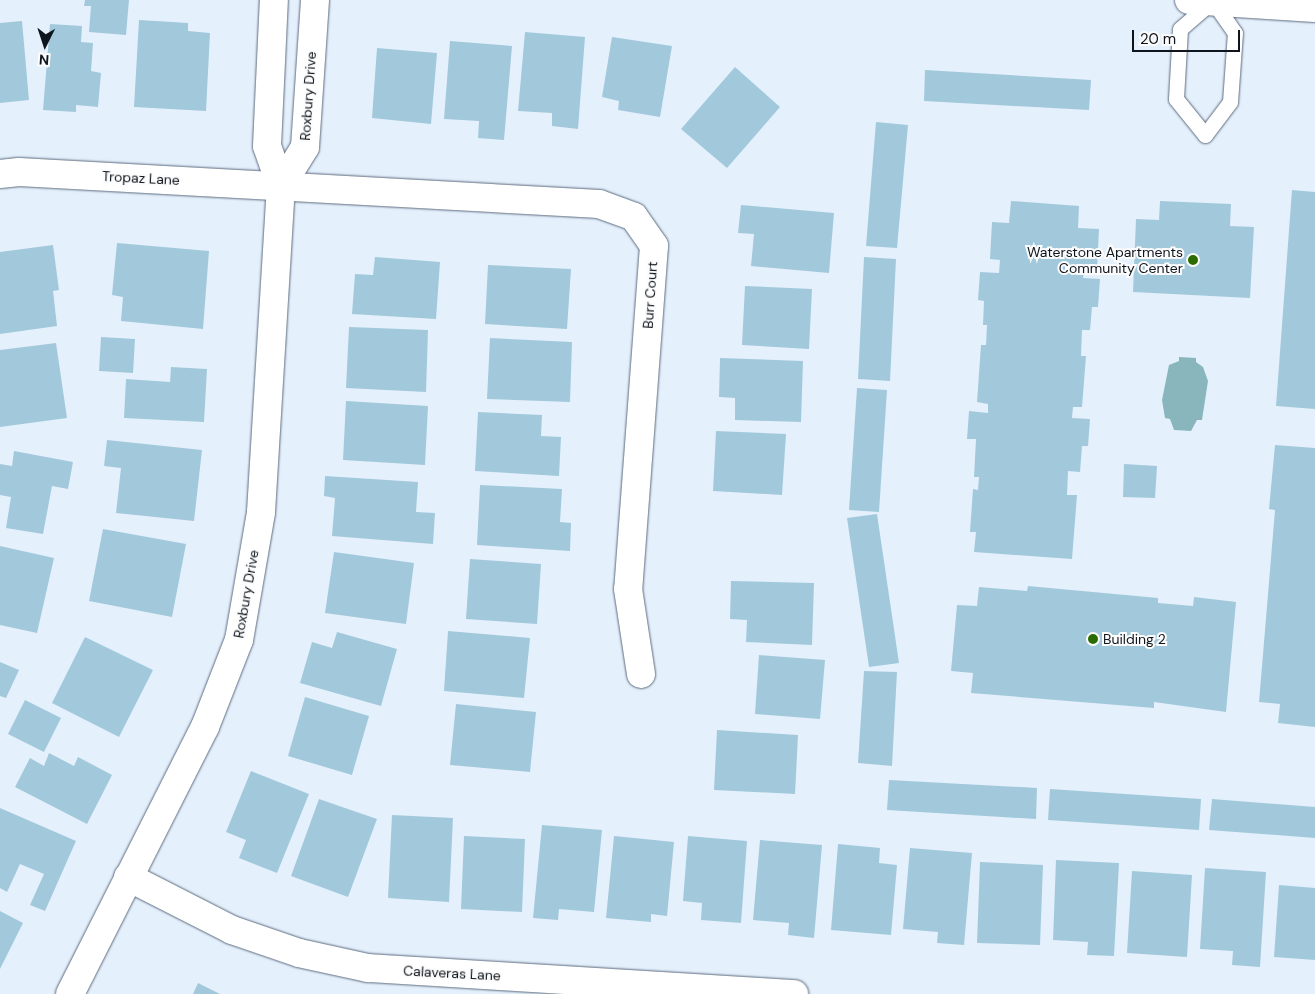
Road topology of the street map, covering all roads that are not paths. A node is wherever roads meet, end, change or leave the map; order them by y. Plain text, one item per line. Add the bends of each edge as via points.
1 (274, 0) edge
2 (315, 0) edge
3 (1204, 0) edge
4 (1315, 8) edge
5 (0, 174) edge
6 (281, 186) junction
7 (640, 674) dead end
8 (128, 877) junction
9 (70, 994) edge
10 (794, 994) edge

1 - 6 street, Roxbury Drive via 267,146
2 - 6 street, Roxbury Drive via 304,147
3 - 3 lane via 1180,29 1176,99 1205,135 1230,102 1235,33
3 - 4 street
5 - 6 street, Tropaz Lane via 19,172
6 - 7 street, Burr Court via 599,204 634,217 654,246 628,589
6 - 8 street, Roxbury Drive via 261,512 239,640 205,727
8 - 9 street, Roxbury Drive
8 - 10 street, Calaveras Lane via 232,930 299,953 368,968

